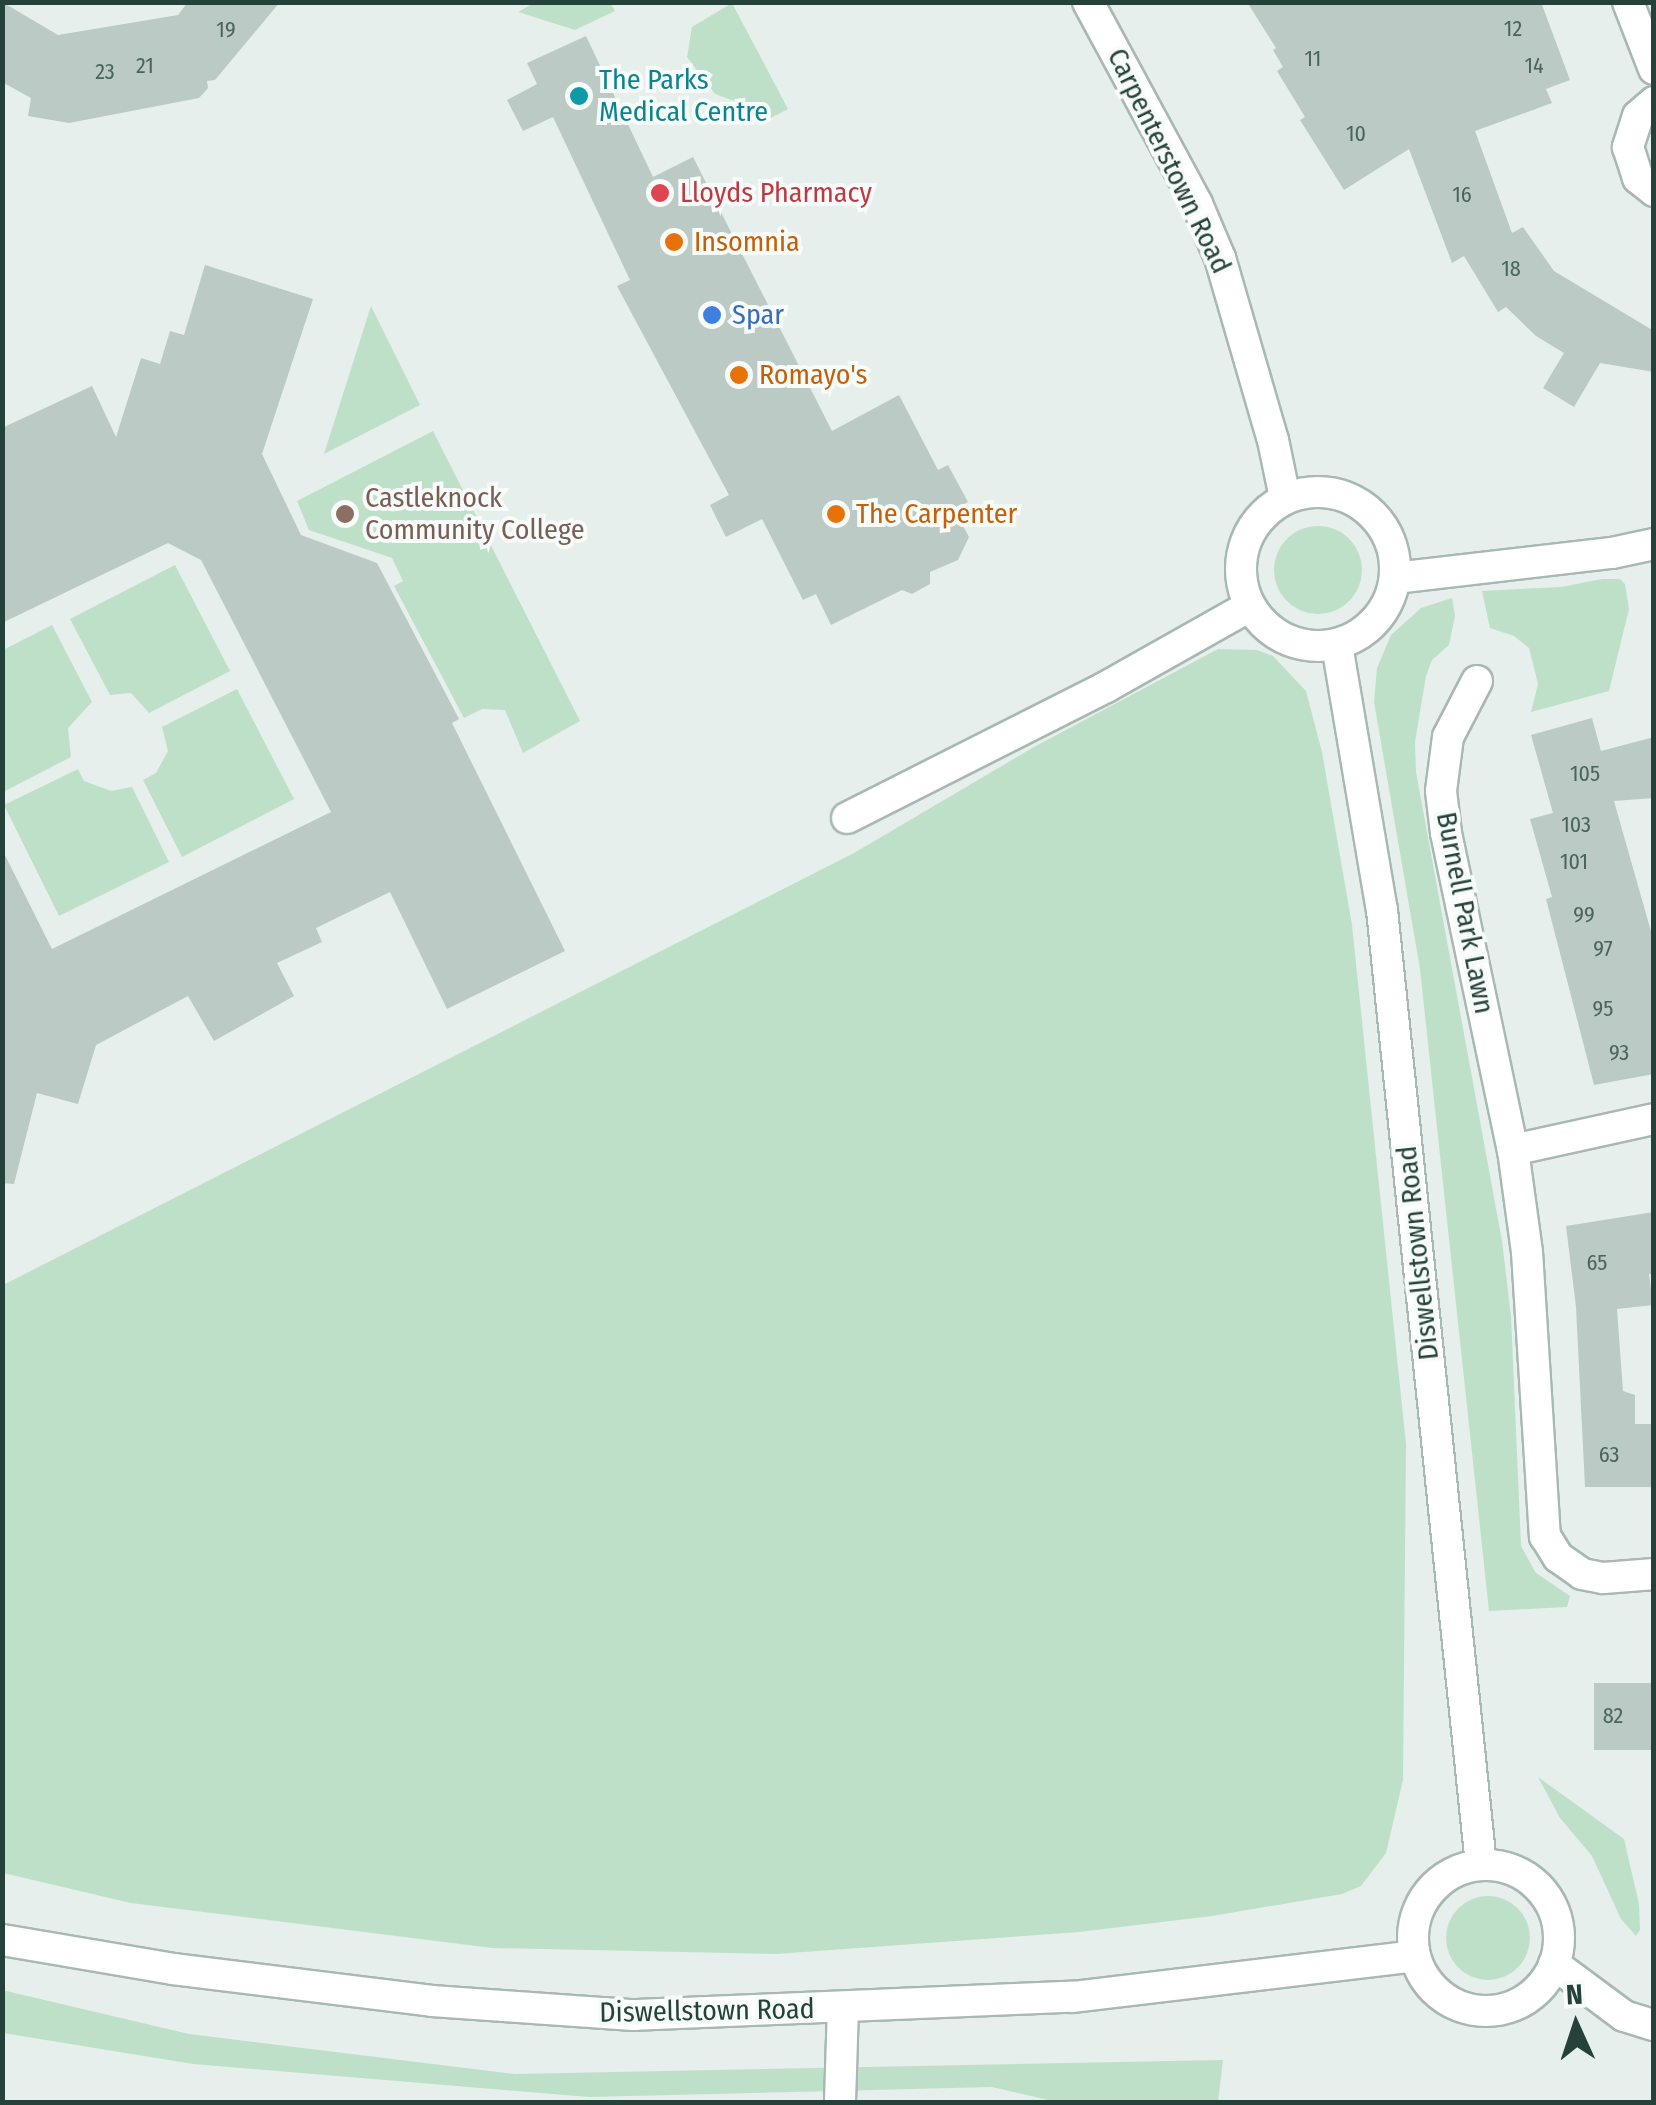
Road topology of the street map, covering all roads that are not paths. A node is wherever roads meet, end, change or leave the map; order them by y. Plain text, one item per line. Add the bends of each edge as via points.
1 (1088, 2) edge
2 (1628, 2) edge
3 (1654, 69) edge
4 (1654, 102) edge
5 (1654, 191) edge
6 (1285, 498) junction
7 (1654, 544) edge
8 (1395, 578) junction
9 (1250, 606) junction
10 (1337, 644) junction
11 (1477, 681) dead end
12 (847, 818) dead end
13 (1654, 1120) edge
14 (1513, 1150) junction
15 (1654, 1574) edge
16 (1482, 1864) junction
17 (2, 1940) edge
18 (1414, 1956) junction
19 (1554, 1964) junction
20 (843, 2010) junction
21 (1654, 2025) edge
22 (840, 2102) edge

1 - 6 street, Carpenterstown Road via 1220,258
2 - 3 street
4 - 5 street via 1638,116 1628,146 1638,178
6 - 8 street via 1329,492 1356,502 1387,533
6 - 9 street via 1260,517 1244,543 1240,574
7 - 8 street
8 - 10 street via 1371,626
9 - 10 street via 1284,639
9 - 12 street
10 - 16 street, Diswellstown Road via 1389,967
11 - 14 street, Burnell Park Lawn via 1448,737 1441,791
13 - 14 street
14 - 15 street, Burnell Park Lawn via 1545,1536 1558,1557 1593,1576
16 - 18 street via 1460,1869 1426,1895 1416,1913
16 - 19 street via 1503,1866 1540,1889 1559,1928
17 - 20 street, Diswellstown Road via 173,1970 512,2008 634,2015
18 - 19 street via 1439,1995 1481,2011 1525,2000
18 - 20 street, Diswellstown Road via 1072,1998
19 - 21 street via 1624,2016
20 - 22 street

